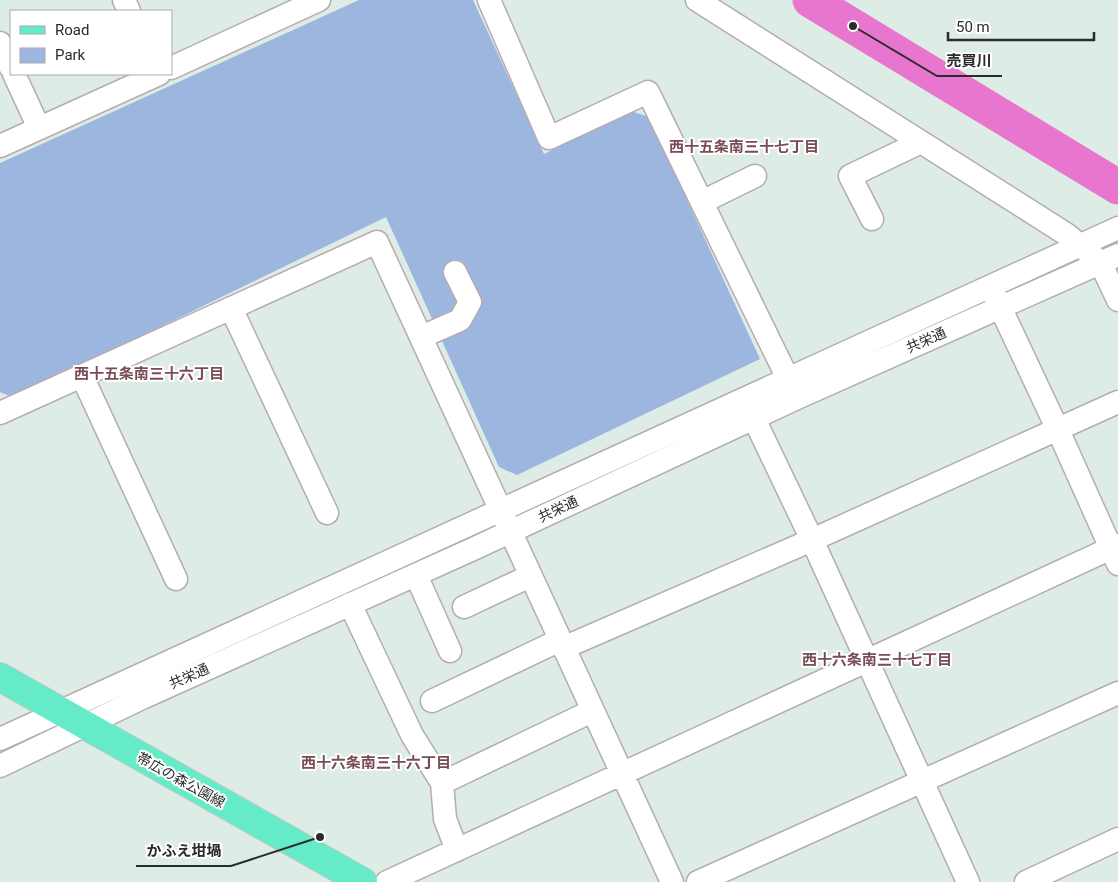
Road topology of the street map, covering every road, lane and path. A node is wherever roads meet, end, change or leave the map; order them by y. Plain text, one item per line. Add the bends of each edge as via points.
1 (320, 0) edge
2 (489, 0) edge
3 (697, 0) edge
4 (0, 43) edge
5 (10, 66) edge
6 (172, 68) edge
7 (14, 75) edge
8 (157, 75) edge
9 (39, 128) junction
10 (921, 142) junction
11 (0, 146) edge
12 (755, 176) dead end
13 (702, 202) junction
14 (872, 219) dead end
15 (1110, 231) edge
16 (1079, 246) junction
17 (1109, 259) edge
18 (455, 272) dead end
19 (990, 286) junction
20 (1118, 300) edge
21 (1000, 307) junction
22 (231, 308) junction
23 (420, 337) junction
24 (82, 376) junction
25 (793, 389) junction
26 (1118, 402) edge
27 (749, 408) junction
28 (0, 413) edge
29 (1058, 430) junction
30 (499, 510) junction
31 (327, 513) dead end
32 (509, 532) junction
33 (812, 540) junction
34 (1115, 552) edge
35 (416, 574) junction
36 (530, 576) junction
37 (176, 579) dead end
38 (350, 604) junction
39 (464, 606) dead end
40 (561, 644) junction
41 (450, 651) dead end
42 (867, 660) junction
43 (0, 677) edge
44 (1118, 693) edge
45 (432, 701) dead end
46 (61, 711) junction
47 (592, 711) junction
48 (85, 724) junction
49 (0, 738) edge
50 (0, 766) edge
51 (622, 774) junction
52 (922, 780) junction
53 (442, 783) junction
54 (1118, 839) edge
55 (457, 850) junction
56 (363, 882) edge
57 (386, 882) edge
58 (672, 882) edge
59 (698, 882) edge
60 (968, 882) edge
61 (1026, 882) edge

1 - 6 street
2 - 13 street via 549,138 648,92
3 - 10 street
4 - 5 street
7 - 9 street
8 - 9 street
9 - 11 street
10 - 14 street via 850,176
10 - 16 street via 1066,234
12 - 13 street
13 - 25 street
15 - 16 street, 共栄通
16 - 17 street
16 - 19 street, 共栄通
17 - 20 street
17 - 21 street, 共栄通
18 - 23 street via 470,302 460,320
19 - 21 street
19 - 25 street, 共栄通
21 - 25 street, 共栄通
21 - 29 street
22 - 23 street via 378,242
22 - 24 street
22 - 31 street
23 - 30 street
24 - 28 street
24 - 37 street
25 - 27 street, 共栄通
26 - 29 street
27 - 30 street, 共栄通
27 - 32 street, 共栄通
27 - 33 street
29 - 33 street
29 - 34 street
30 - 32 street
30 - 46 street, 共栄通
32 - 35 street, 共栄通
32 - 36 street
33 - 40 street
33 - 42 street
34 - 42 street
35 - 38 street, 共栄通
35 - 41 street
36 - 39 street
36 - 40 street
38 - 48 street, 共栄通
38 - 53 street via 412,735
40 - 45 street
40 - 47 street
42 - 51 street
42 - 52 street
43 - 46 main road, 帯広の森公園線
44 - 52 street
46 - 48 main road, 帯広の森公園線
46 - 49 street, 共栄通
47 - 51 street
47 - 53 street
48 - 50 street, 共栄通
48 - 56 main road, 帯広の森公園線
51 - 55 street
51 - 58 street
52 - 59 street
52 - 60 street
53 - 55 street via 445,819
54 - 61 street
55 - 57 street

